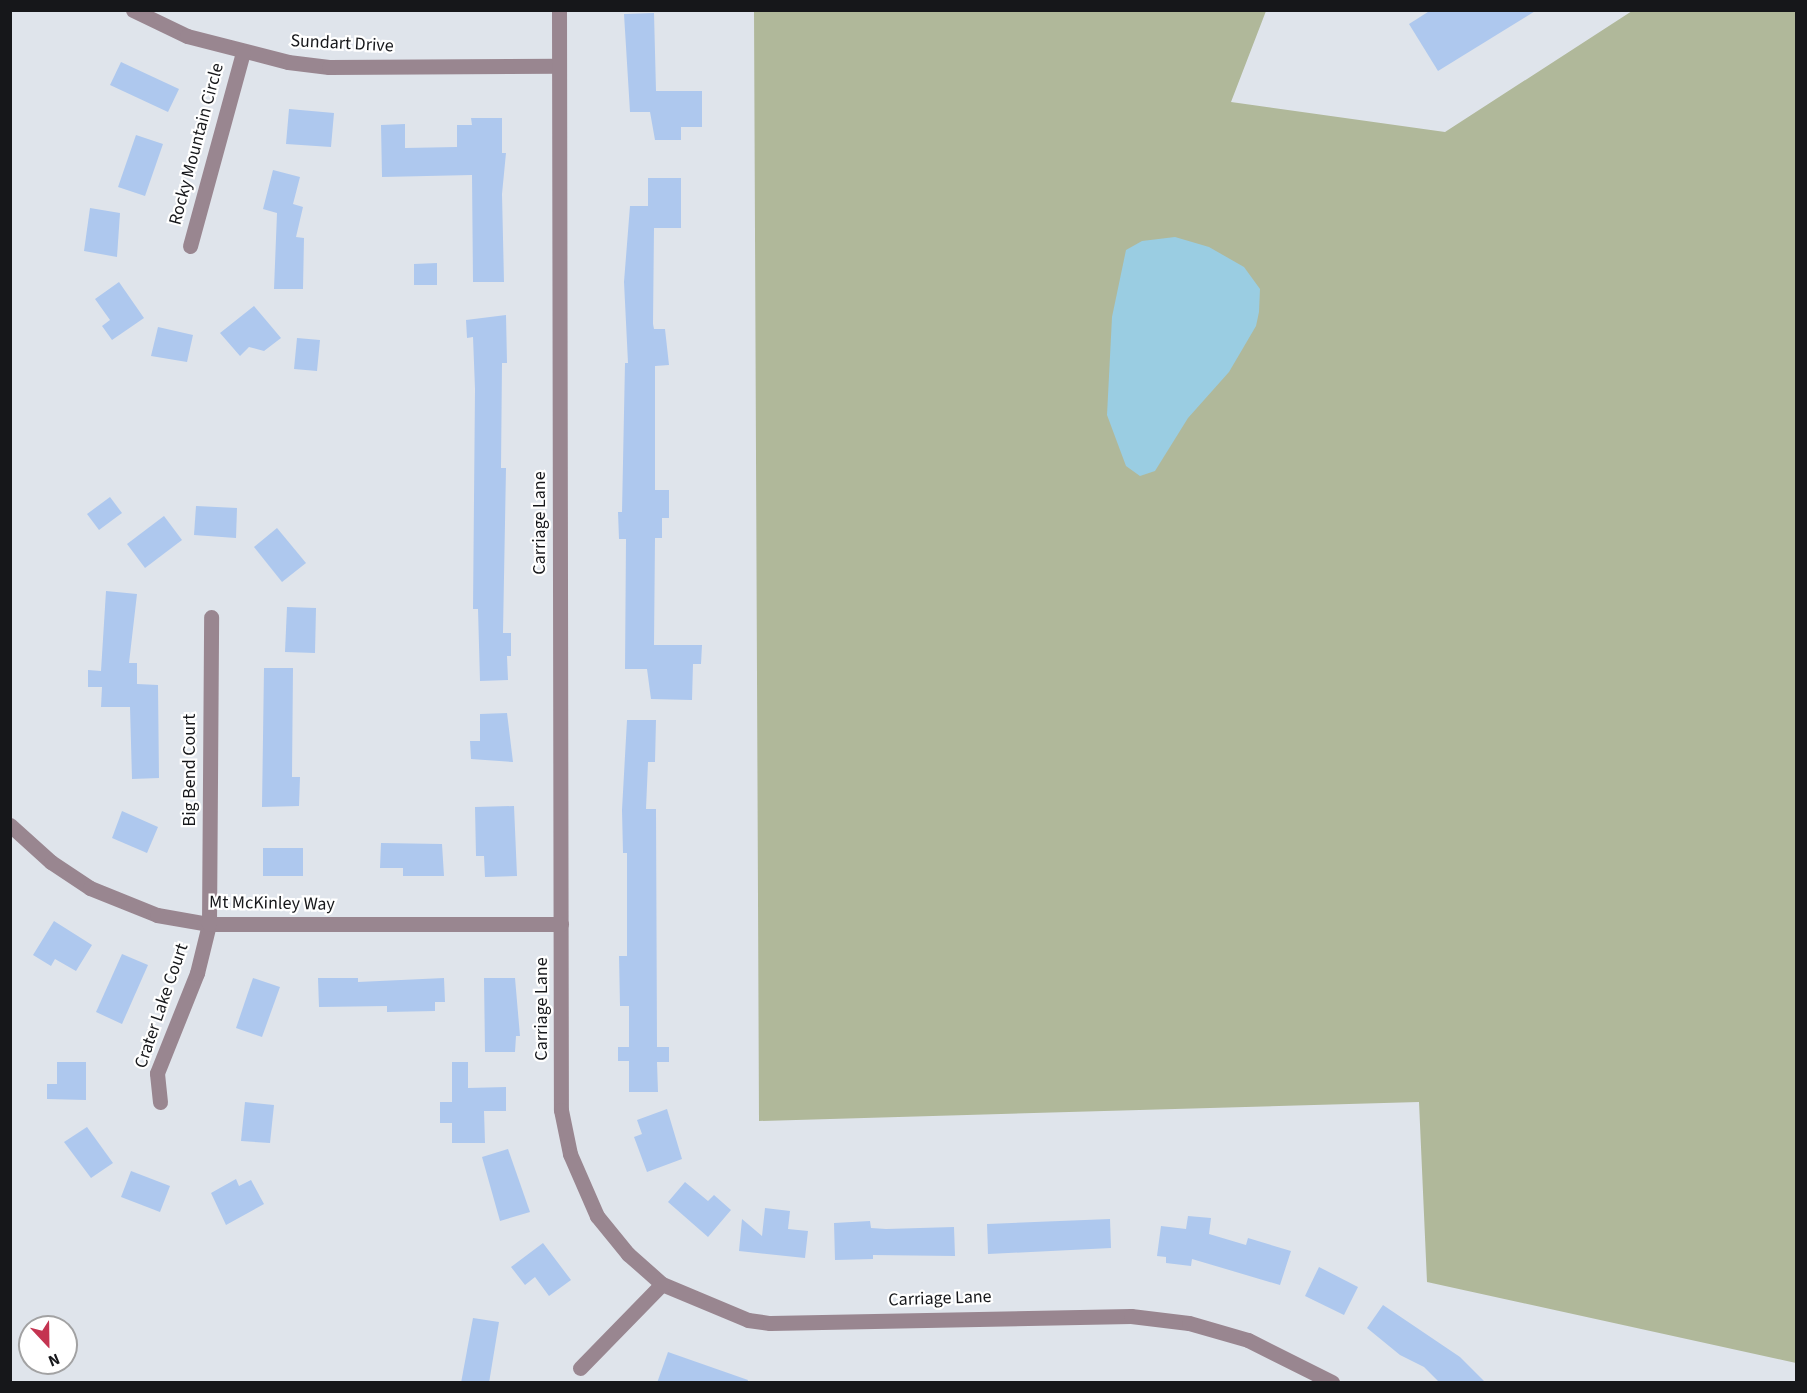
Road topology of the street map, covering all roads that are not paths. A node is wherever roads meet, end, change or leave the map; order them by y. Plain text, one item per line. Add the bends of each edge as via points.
1 (133, 10) edge
2 (559, 10) edge
3 (243, 52) junction
4 (558, 66) junction
5 (190, 246) dead end
6 (211, 617) dead end
7 (10, 825) edge
8 (209, 924) junction
9 (561, 924) junction
10 (160, 1102) dead end
11 (662, 1284) junction
12 (580, 1368) dead end
13 (1332, 1383) edge

1 - 3 street, Sundart Drive via 187,36
2 - 4 street, Carriage Lane
3 - 4 street, Sundart Drive via 329,67
3 - 5 street, Rocky Mountain Circle
4 - 9 street, Carriage Lane
6 - 8 street, Big Bend Court
7 - 8 street, Mt McKinley Way via 51,862 90,888 157,915
8 - 9 street, Mt McKinley Way
8 - 10 street, Crater Lake Court via 198,973 157,1073
9 - 11 street, Carriage Lane via 561,1110 570,1154 597,1216 628,1254
11 - 12 street
11 - 13 street, Carriage Lane via 723,1312 770,1323 1131,1316 1189,1323 1248,1340

